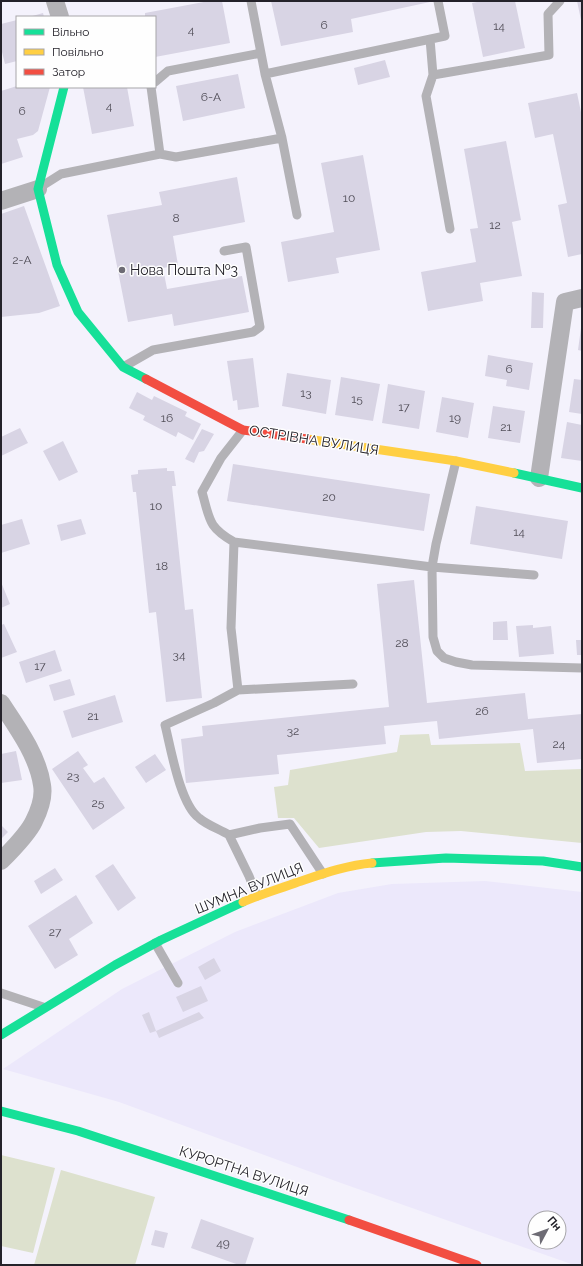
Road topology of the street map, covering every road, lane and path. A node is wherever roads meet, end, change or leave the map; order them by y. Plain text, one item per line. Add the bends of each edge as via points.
1 (55, 1) edge
2 (252, 1) edge
3 (438, 1) edge
4 (560, 1) edge
5 (60, 16) edge
6 (430, 39) junction
7 (262, 53) junction
8 (265, 74) junction
9 (433, 75) junction
10 (156, 81) edge
11 (64, 88) edge
12 (151, 88) edge
13 (282, 138) junction
14 (160, 154) junction
15 (38, 189) junction
16 (1, 201) edge
17 (297, 215) dead end
18 (450, 229) dead end
19 (224, 251) dead end
20 (582, 298) edge
21 (123, 367) junction
22 (243, 430) junction
23 (456, 461) junction
24 (539, 478) junction
25 (582, 488) edge
26 (234, 542) junction
27 (432, 568) junction
28 (534, 575) dead end
29 (582, 668) edge
30 (353, 684) dead end
31 (238, 690) junction
32 (1, 703) edge
33 (229, 835) junction
34 (1, 861) edge
35 (582, 867) edge
36 (323, 874) junction
37 (257, 896) junction
38 (155, 943) junction
39 (178, 983) dead end
40 (1, 992) edge
41 (45, 1008) junction
42 (1, 1035) edge
43 (1, 1111) edge
44 (477, 1265) edge

1 - 5 street
2 - 7 lane
3 - 6 lane via 445,36
4 - 9 lane via 548,14 548,55
6 - 8 lane
6 - 9 lane
7 - 8 lane
7 - 10 lane via 168,72
8 - 13 lane
9 - 18 lane via 426,96
11 - 15 street, ОСТРІВНА ВУЛИЦЯ
12 - 14 lane
13 - 14 lane via 176,157
13 - 17 lane
14 - 15 lane via 61,174
15 - 16 street
15 - 21 street, ОСТРІВНА ВУЛИЦЯ via 57,265 78,312
19 - 21 lane via 246,247 260,326 253,332 153,350
20 - 24 street via 565,302
21 - 22 street, ОСТРІВНА ВУЛИЦЯ
22 - 23 street, ОСТРІВНА ВУЛИЦЯ
22 - 26 lane via 221,458 202,492 211,524
23 - 24 street, ОСТРІВНА ВУЛИЦЯ
23 - 27 lane
24 - 25 street, ОСТРІВНА ВУЛИЦЯ
26 - 27 lane
26 - 31 lane via 230,628
27 - 28 lane
27 - 29 lane via 433,637 436,651 444,658 472,665
30 - 31 lane
31 - 33 lane via 165,725 181,789 189,805 198,818
32 - 34 street via 23,737 38,769 42,786 34,822
33 - 36 lane via 290,824
33 - 37 lane
35 - 36 street, ШУМНА ВУЛИЦЯ via 543,861 446,858 364,864
36 - 37 street, ШУМНА ВУЛИЦЯ
37 - 38 street, ШУМНА ВУЛИЦЯ
38 - 39 lane
38 - 41 street, ШУМНА ВУЛИЦЯ
40 - 41 lane
41 - 42 street, ШУМНА ВУЛИЦЯ
43 - 44 street, КУРОРТНА ВУЛИЦЯ via 78,1131

